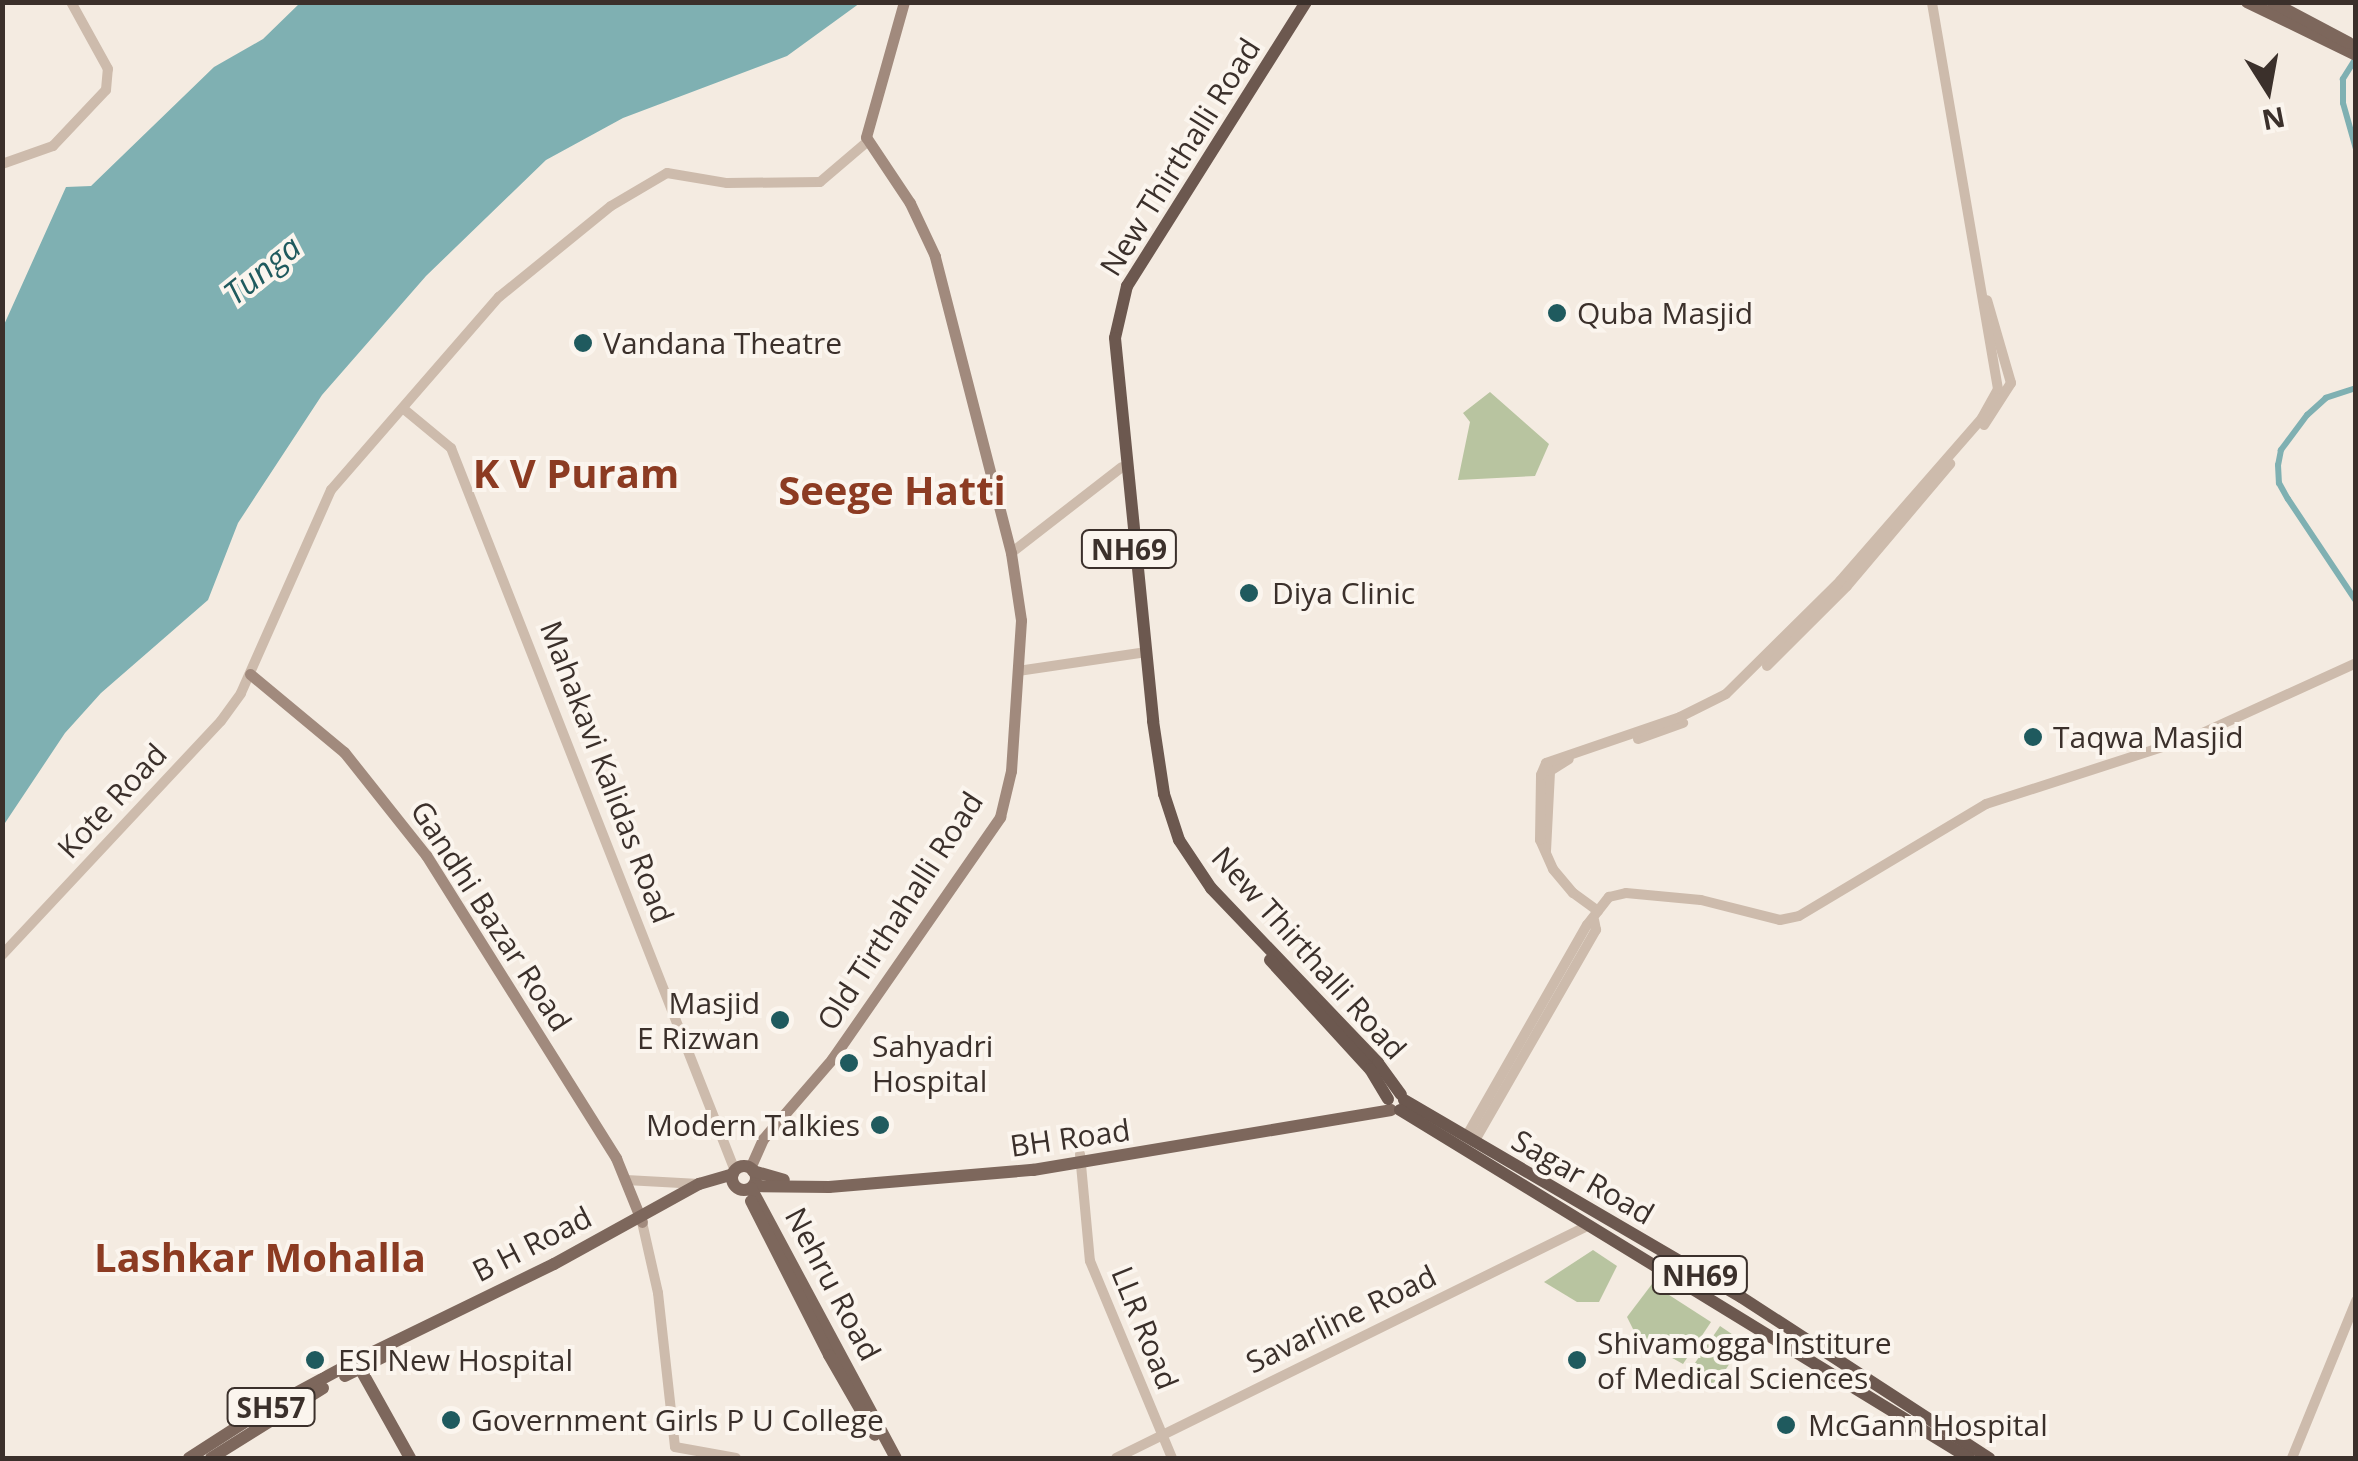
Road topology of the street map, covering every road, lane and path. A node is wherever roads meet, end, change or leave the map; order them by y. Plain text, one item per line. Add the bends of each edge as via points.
1 (72, 2) edge
2 (904, 2) edge
3 (1306, 2) edge
4 (1935, 2) edge
5 (2246, 2) edge
6 (2272, 2) edge
7 (1293, 5) edge
8 (2355, 52) edge
9 (867, 142) junction
10 (2, 164) edge
11 (1140, 255) junction
12 (405, 410) junction
13 (1122, 467) junction
14 (1011, 552) junction
15 (1144, 652) junction
16 (2356, 664) edge
17 (1018, 671) junction
18 (250, 674) junction
19 (1596, 916) junction
20 (2, 956) edge
21 (1395, 1103) junction
22 (1470, 1139) junction
23 (1081, 1158) junction
24 (744, 1179) junction
25 (626, 1180) junction
26 (700, 1184) junction
27 (784, 1188) junction
28 (768, 1214) junction
29 (641, 1219) junction
30 (1589, 1225) junction
31 (2356, 1301) edge
32 (358, 1364) junction
33 (1162, 1436) junction
34 (189, 1458) edge
35 (211, 1458) edge
36 (410, 1458) edge
37 (736, 1458) edge
38 (892, 1458) edge
39 (1116, 1458) edge
40 (1172, 1458) edge
41 (1969, 1458) edge
42 (1989, 1458) edge
43 (2292, 1458) edge

1 - 10 street via 108,68 106,90 53,146
2 - 9 main road
3 - 11 highway, New Thirthalli Road / NH69
4 - 19 street via 1986,299 2010,389 1847,586 1732,697 1685,723 1555,765 1548,780 1546,852
5 - 8 main road
6 - 8 main road
7 - 11 highway, NH69
9 - 12 street, Kote Road via 820,182 727,183 666,173 654,178 500,297
9 - 14 main road, Old Tirthahalli Road via 910,202 935,256
11 - 13 highway, NH69 via 1113,298 1109,328
11 - 15 highway, New Thirthalli Road / NH69 via 1120,302 1115,338
12 - 18 street, Kote Road via 331,490
12 - 24 street, Mahakavi Kalidas Road via 451,448
13 - 14 street
13 - 15 highway, NH69
14 - 17 main road, Old Tirthahalli Road via 1022,620
15 - 17 street
15 - 21 highway, New Thirthalli Road / NH69 via 1160,775 1188,856 1378,1064
15 - 21 highway, New Thirthalli Road / NH69 via 1158,803 1183,863
16 - 19 street via 2196,736 1986,804 1800,916 1780,920 1700,900 1626,893 1606,900
17 - 24 main road, Old Tirthahalli Road via 1011,772 1000,817 832,1060 763,1138
18 - 20 street, Kote Road via 221,721
18 - 25 main road, Gandhi Bazar Road via 375,786 426,855
19 - 22 street
21 - 22 highway, Sagar Road / NH69
21 - 23 main road, BH Road
21 - 30 highway, Sagar Road / NH69
22 - 42 highway, Sagar Road / NH69 via 1741,1297
23 - 24 main road, BH Road via 828,1179
23 - 27 main road, BH Road via 940,1180
23 - 33 street, LLR Road via 1090,1261
24 - 26 main road
24 - 27 main road, BH Road
24 - 28 main road, Nehru Road
24 - 29 main road
24 - 38 main road, Nehru Road via 828,1355
25 - 26 street
25 - 29 main road, Gandhi Bazar Road
26 - 29 main road
27 - 28 main road
28 - 38 main road, Nehru Road
29 - 32 main road
29 - 37 street via 658,1292 675,1446
30 - 33 street, Savarline Road
30 - 41 highway, Sagar Road / NH69
31 - 43 street
32 - 34 main road, SH57 via 259,1413
32 - 35 main road, SH57
32 - 36 main road
33 - 39 street, Savarline Road
33 - 40 street, LLR Road

